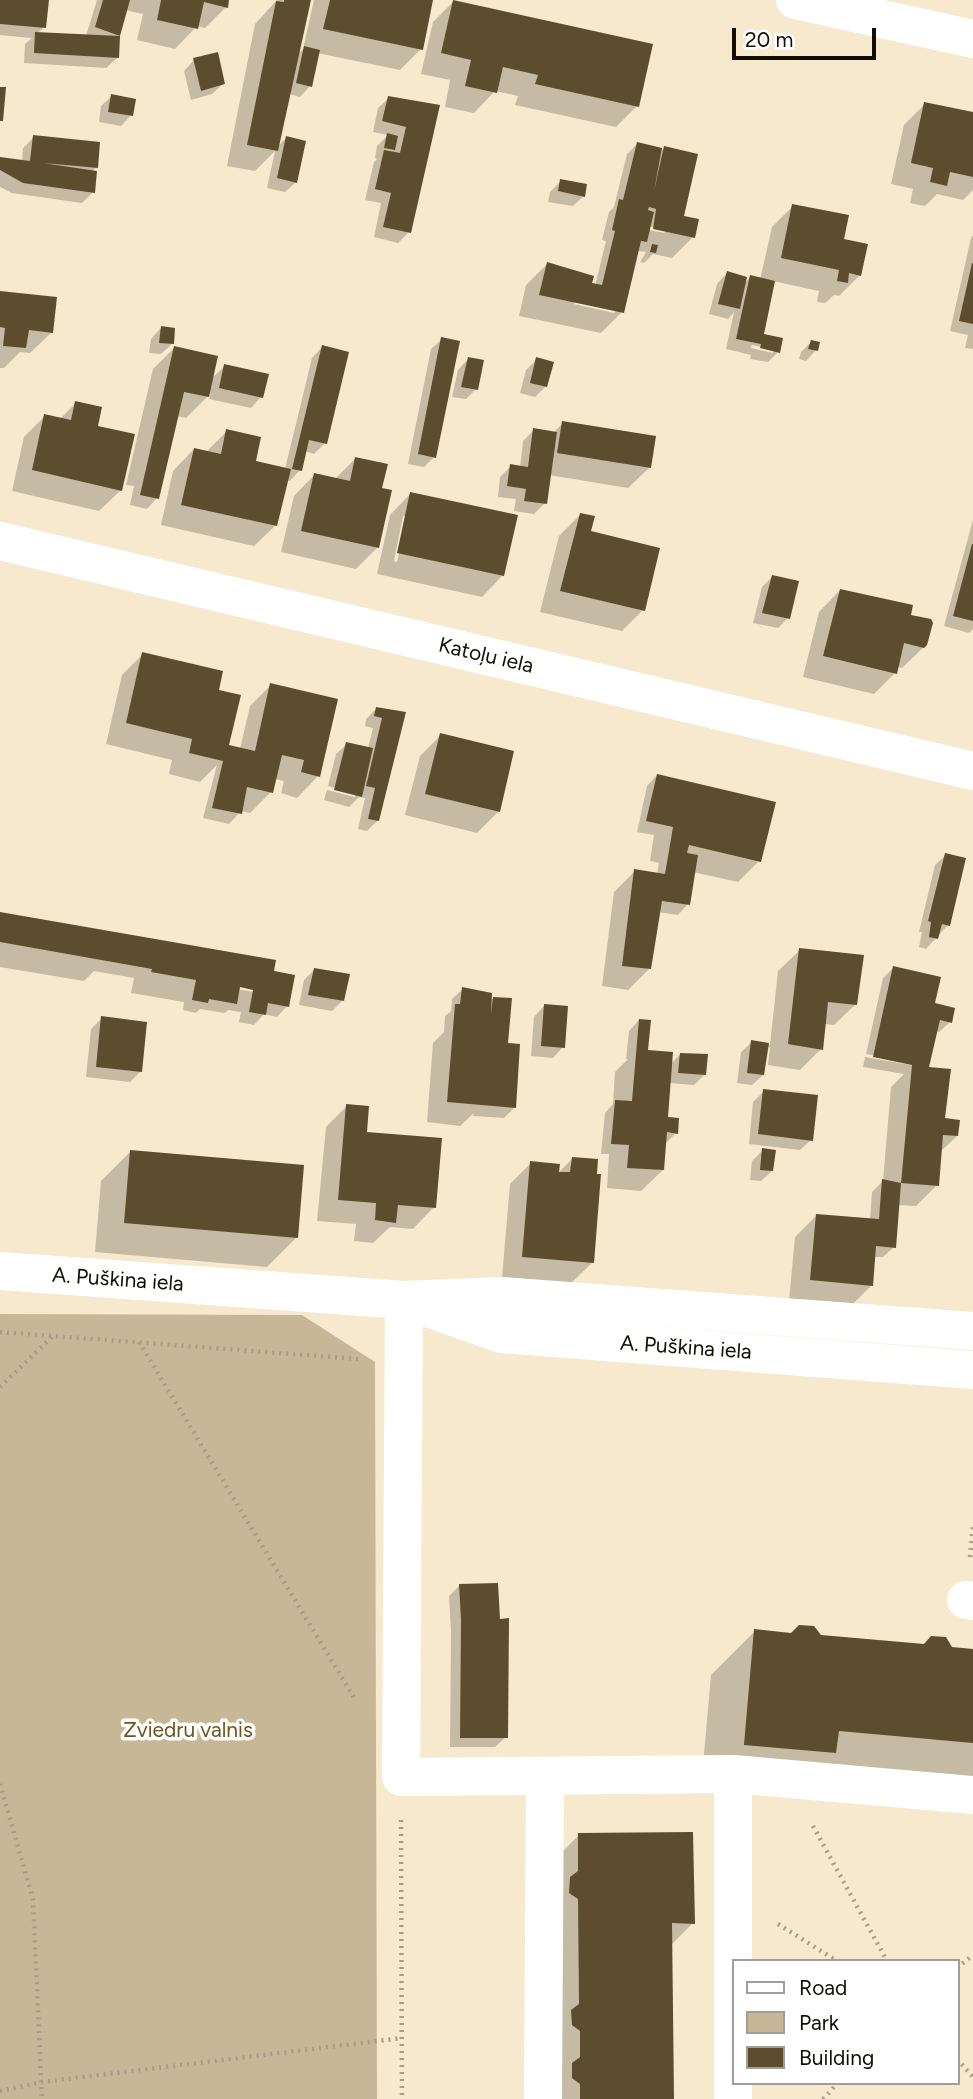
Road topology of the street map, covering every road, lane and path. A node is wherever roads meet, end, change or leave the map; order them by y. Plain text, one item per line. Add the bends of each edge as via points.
1 (795, 0) edge
2 (973, 39) edge
3 (0, 541) edge
4 (973, 771) edge
5 (0, 1271) edge
6 (404, 1300) junction
7 (973, 1331) edge
8 (54, 1335) dead end
9 (139, 1342) dead end
10 (973, 1370) edge
11 (0, 1387) edge
12 (359, 1706) dead end
13 (733, 1774) junction
14 (401, 1777) junction
15 (545, 1777) junction
16 (788, 1780) junction
17 (0, 1784) edge
18 (973, 1795) edge
19 (733, 1896) junction
20 (973, 1955) edge
21 (733, 1959) edge
22 (834, 1959) edge
23 (886, 1959) edge
24 (959, 1966) edge
25 (402, 2038) junction
26 (959, 2061) edge
27 (973, 2077) edge
28 (42, 2082) junction
29 (836, 2085) edge
30 (0, 2091) edge
31 (42, 2099) edge
32 (402, 2099) edge
33 (543, 2099) edge
34 (823, 2099) edge

1 - 2 street
3 - 4 street, Katoļu iela
5 - 6 street, A. Puškina iela
6 - 7 street, A. Puškina iela via 501,1296
6 - 10 street, A. Puškina iela via 502,1334
6 - 14 street
8 - 11 path
9 - 12 path
13 - 15 street
13 - 16 street
13 - 19 street
14 - 15 street
14 - 25 path
15 - 33 street
16 - 18 street
16 - 23 path
17 - 28 path via 33,1899
19 - 21 street
19 - 22 path
20 - 24 path
25 - 28 path
25 - 32 path
26 - 27 path
28 - 30 path
28 - 31 path
29 - 34 path

